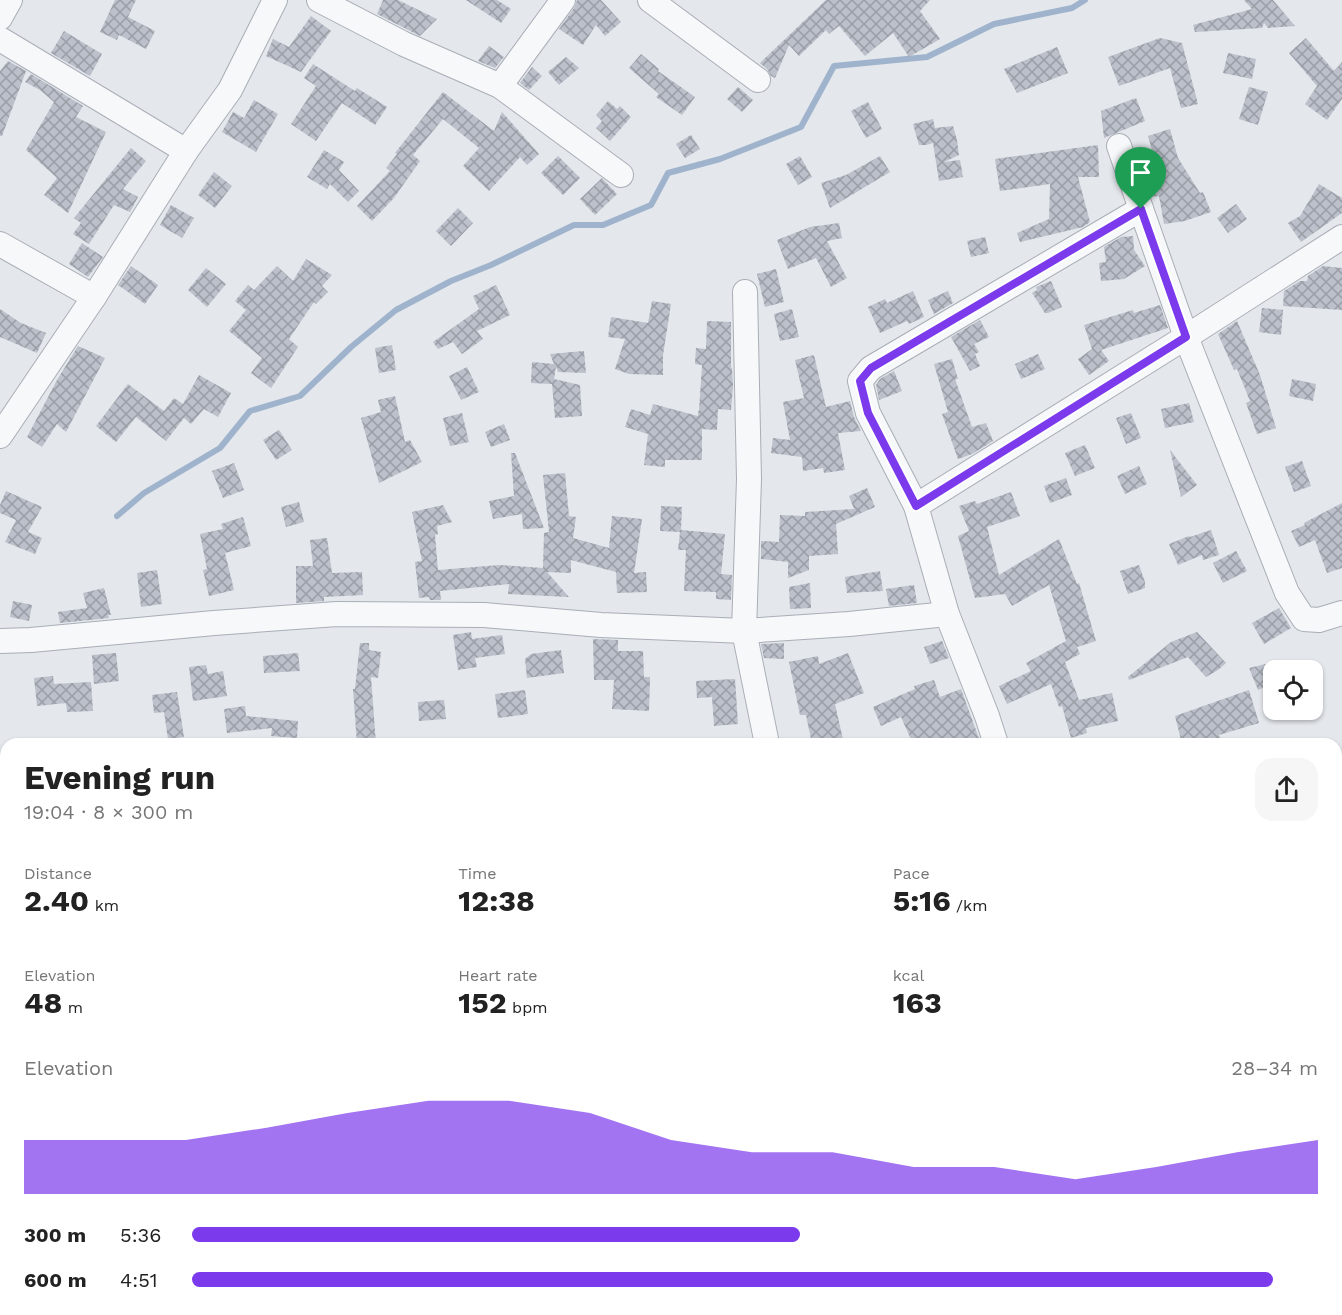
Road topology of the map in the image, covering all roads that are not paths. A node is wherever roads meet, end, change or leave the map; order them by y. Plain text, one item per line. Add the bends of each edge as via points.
1 (10, 0) edge
2 (275, 0) edge
3 (319, 0) edge
4 (564, 0) edge
5 (650, 0) edge
6 (0, 18) edge
7 (0, 39) edge
8 (758, 80) dead end
9 (500, 86) junction
10 (1119, 146) dead end
11 (186, 151) junction
12 (621, 175) dead end
13 (1141, 209) junction
14 (1342, 237) edge
15 (0, 244) edge
16 (745, 292) dead end
17 (94, 297) junction
18 (1186, 337) junction
19 (0, 436) edge
20 (916, 506) junction
21 (1342, 613) edge
22 (947, 614) junction
23 (744, 631) junction
24 (0, 640) edge
25 (766, 738) edge
26 (994, 738) edge

1 - 6 street
2 - 11 street via 230,90
3 - 9 street via 404,44
4 - 9 street
5 - 8 street
7 - 11 street
9 - 12 street
10 - 13 street
11 - 17 street
13 - 18 street
13 - 20 street via 871,368 860,381 868,413
14 - 18 street
15 - 17 street
16 - 23 street via 749,479
17 - 19 street
18 - 20 street
18 - 21 street via 1287,593 1304,619 1319,621
20 - 22 street
22 - 23 street
22 - 26 street
23 - 24 street via 484,615 337,614
23 - 25 street

